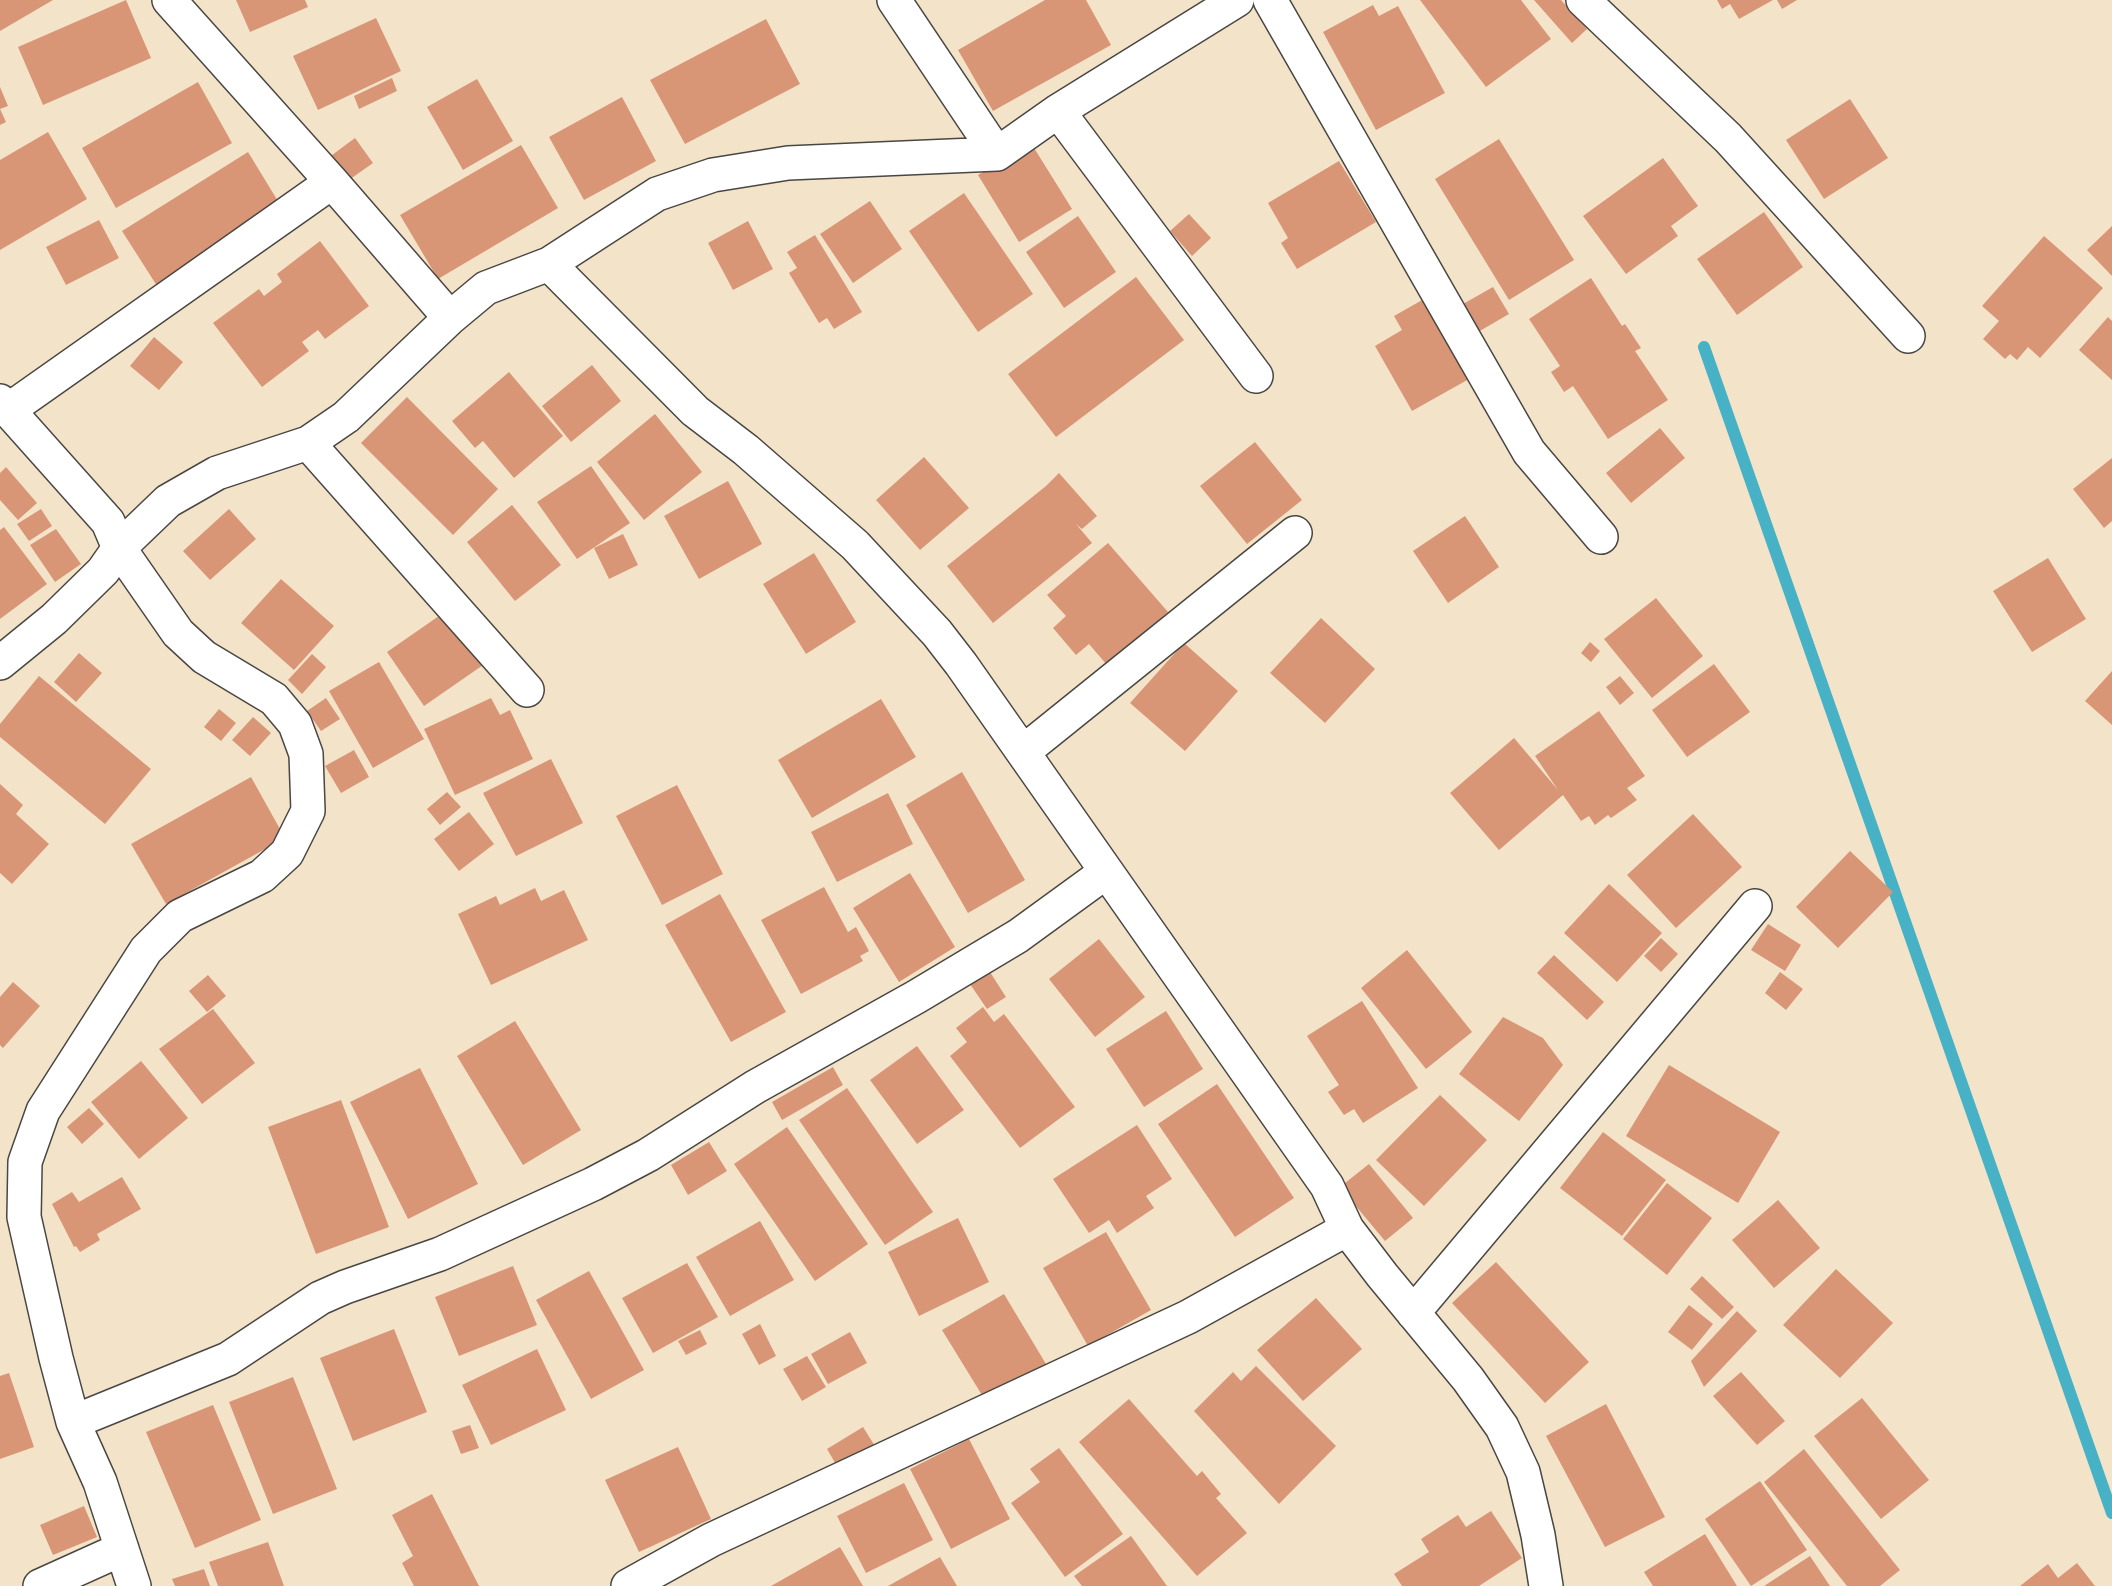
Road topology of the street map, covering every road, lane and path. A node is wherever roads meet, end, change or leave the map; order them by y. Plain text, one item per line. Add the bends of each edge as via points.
1 (169, 0) edge
2 (894, 0) edge
3 (1237, 0) edge
4 (1270, 0) edge
5 (1583, 0) edge
6 (1058, 111) junction
7 (998, 154) junction
8 (332, 182) junction
9 (549, 264) junction
10 (450, 318) junction
11 (1908, 336) dead end
12 (1256, 376) dead end
13 (4, 406) edge
14 (308, 443) junction
15 (1295, 533) dead end
16 (1600, 537) dead end
17 (119, 548) junction
18 (0, 663) edge
19 (527, 690) dead end
20 (1023, 752) junction
21 (1106, 872) junction
22 (1755, 906) dead end
23 (1347, 1229) junction
24 (1413, 1313) junction
25 (73, 1422) junction
26 (122, 1549) junction
27 (40, 1586) edge
28 (134, 1586) edge
29 (628, 1586) edge
30 (1546, 1586) edge

1 - 8 street
2 - 7 street
3 - 6 street
4 - 16 street via 1529,452
5 - 11 street via 1728,138
6 - 7 street
6 - 12 street
7 - 9 street via 788,163 713,175 657,194
8 - 10 street
8 - 13 street
9 - 10 street via 486,288
9 - 20 street via 695,411 855,545 937,633
10 - 14 street via 346,417
13 - 17 street via 108,522
14 - 17 street via 217,473 168,501
14 - 19 street
15 - 20 street
17 - 18 street via 104,572
17 - 25 street via 178,633 204,657 274,699 295,724 306,754 308,812 287,853 262,876 180,916 146,950 44,1111 25,1162 24,1217
20 - 21 street
21 - 23 street via 1327,1186
21 - 25 street via 1018,936 755,1087 648,1155 440,1254 320,1298 228,1359
22 - 24 street
23 - 24 street
23 - 29 street via 1188,1317 711,1540
24 - 30 street via 1502,1427 1523,1472
25 - 26 street via 100,1482
26 - 27 street
26 - 28 street

